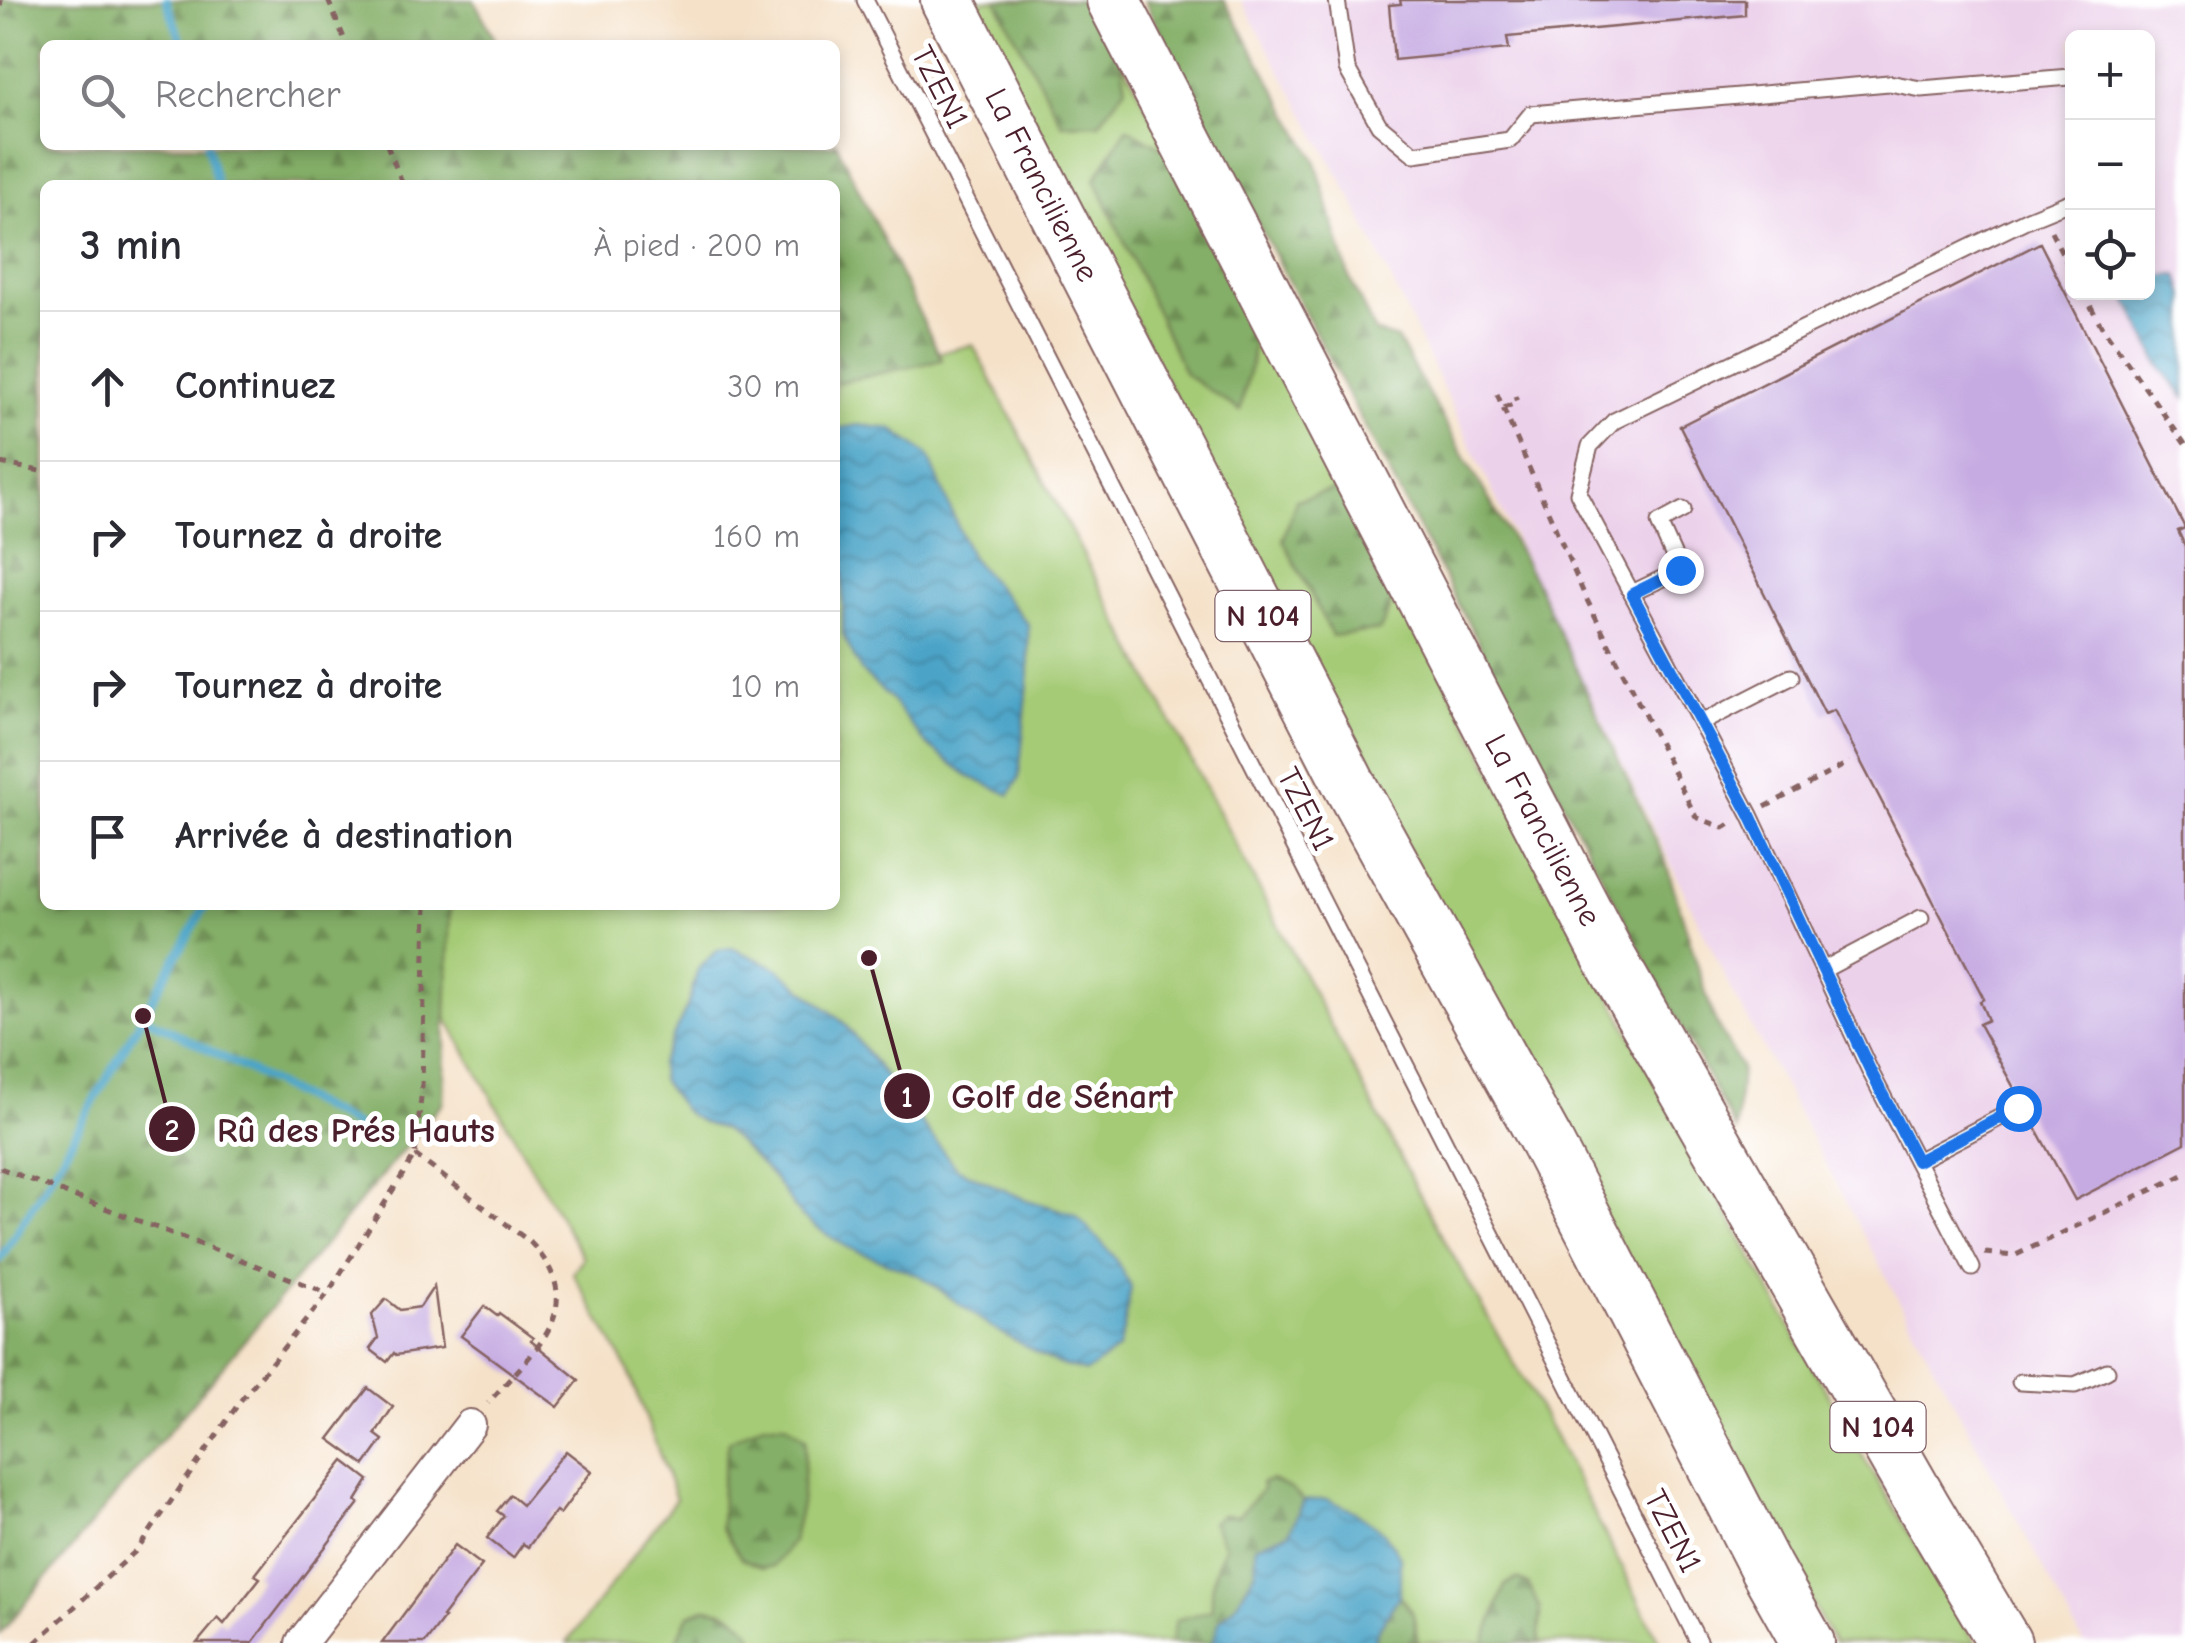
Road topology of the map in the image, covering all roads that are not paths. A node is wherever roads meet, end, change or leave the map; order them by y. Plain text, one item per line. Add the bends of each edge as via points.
1 (864, 0) edge
2 (948, 0) edge
3 (1113, 0) edge
4 (1336, 0) edge
5 (2065, 77) edge
6 (2065, 204) edge
7 (1683, 510) dead end
8 (1632, 594) junction
9 (1792, 676) dead end
10 (1700, 722) junction
11 (1921, 918) dead end
12 (1823, 970) junction
13 (2018, 1108) dead end
14 (1917, 1161) junction
15 (1972, 1268) dead end
16 (2107, 1371) dead end
17 (2020, 1382) dead end
18 (470, 1424) road end
19 (1766, 1568) junction
20 (300, 1643) edge
21 (1699, 1643) edge
22 (1785, 1643) edge
23 (1808, 1643) edge
24 (2005, 1643) edge

1 - 21 lane, TZEN1
2 - 19 highway, La Francilienne / N 104 via 1350,784 1546,1140
3 - 24 highway, La Francilienne / N 104 via 1609,957
4 - 5 lane via 1347,70 1379,125 1414,154 1510,140 1532,114 1888,84 1921,89
6 - 8 lane via 1614,420 1590,446 1578,493
7 - 8 lane via 1659,523 1680,570
8 - 10 lane
9 - 10 lane
10 - 12 lane
11 - 12 lane
12 - 14 lane
13 - 14 lane
14 - 15 lane
16 - 17 lane via 2075,1384
18 - 20 street
19 - 22 highway
19 - 23 highway, La Francilienne / N 104

